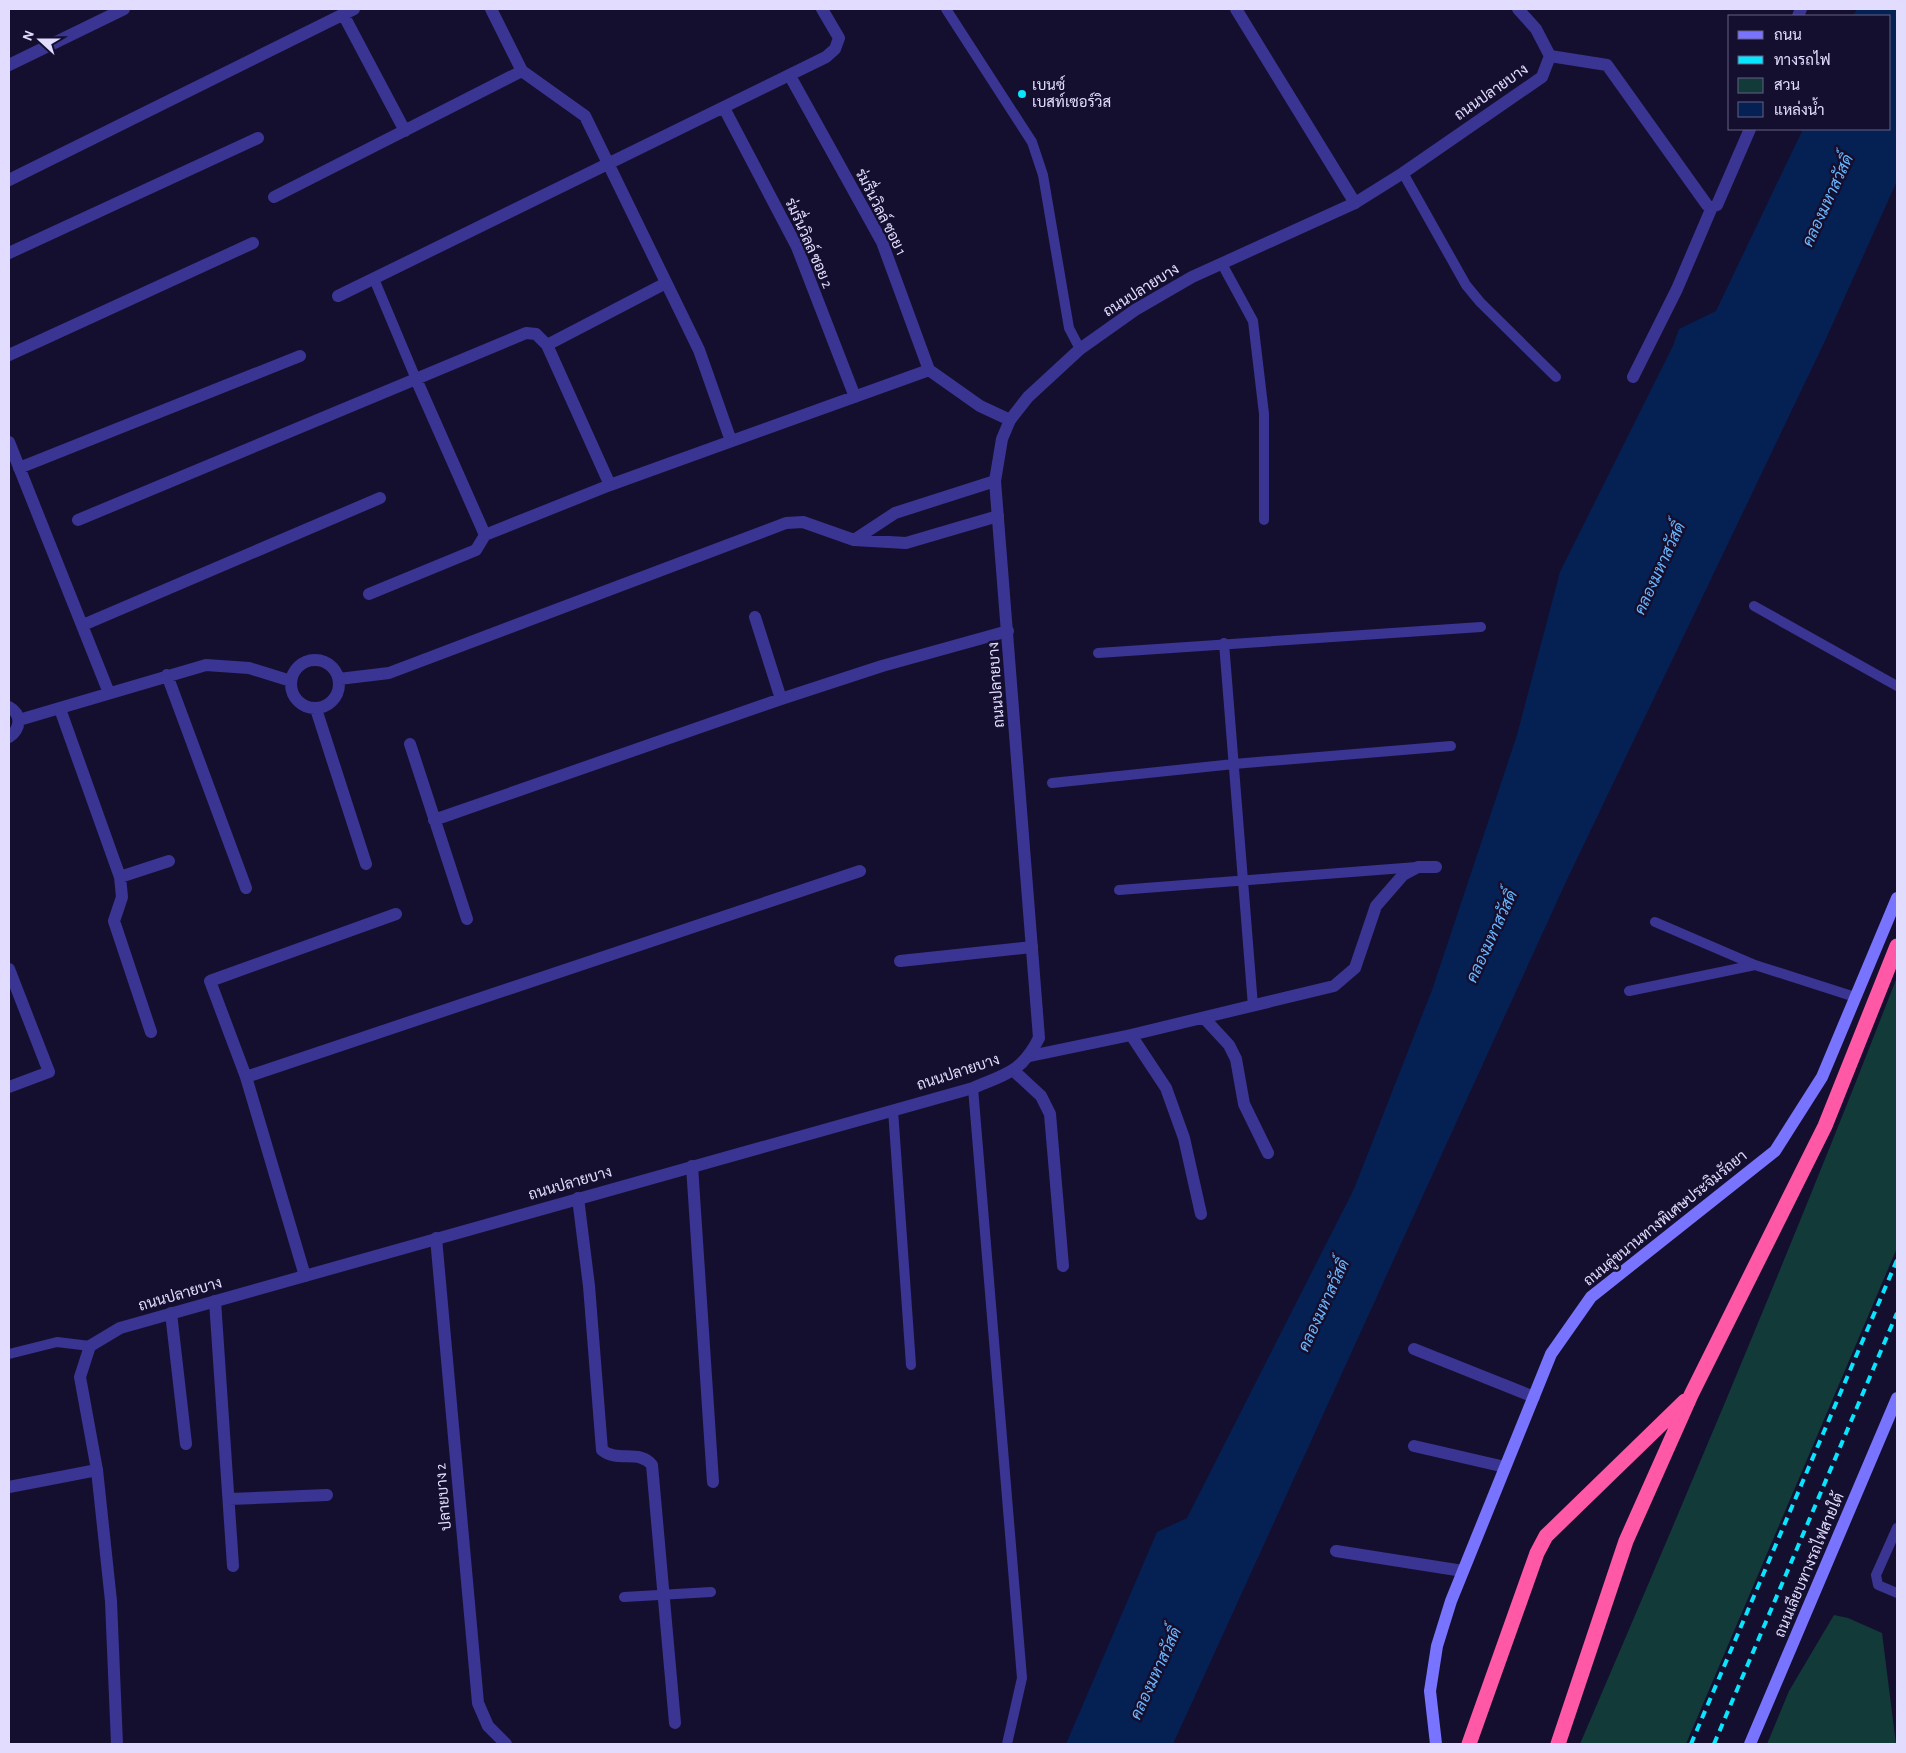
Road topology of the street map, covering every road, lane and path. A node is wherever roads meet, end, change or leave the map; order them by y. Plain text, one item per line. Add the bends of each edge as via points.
1 (124, 9) edge
2 (491, 9) edge
3 (822, 9) edge
4 (946, 9) edge
5 (1236, 9) edge
6 (1518, 9) edge
7 (348, 12) edge
8 (1550, 56) junction
9 (9, 65) edge
10 (522, 71) junction
11 (790, 76) junction
12 (724, 108) junction
13 (1750, 130) edge
14 (405, 131) junction
15 (258, 138) dead end
16 (608, 165) junction
17 (1403, 173) junction
18 (9, 180) edge
19 (274, 197) dead end
20 (1355, 202) junction
21 (1712, 207) junction
22 (253, 243) dead end
23 (9, 253) edge
24 (1222, 264) junction
25 (374, 279) junction
26 (666, 283) junction
27 (338, 296) dead end
28 (547, 345) junction
29 (1080, 349) junction
30 (9, 355) edge
31 (300, 356) dead end
32 (929, 370) junction
33 (1556, 377) dead end
34 (1632, 377) dead end
35 (416, 379) junction
36 (854, 397) junction
37 (1010, 420) junction
38 (731, 441) junction
39 (9, 442) edge
40 (19, 468) junction
41 (995, 481) junction
42 (610, 485) junction
43 (380, 498) dead end
44 (998, 516) junction
45 (78, 520) dead end
46 (1264, 520) dead end
47 (485, 535) junction
48 (854, 540) junction
49 (369, 594) dead end
50 (1754, 606) dead end
51 (755, 617) dead end
52 (84, 625) junction
53 (1481, 627) dead end
54 (1008, 632) junction
55 (1224, 643) junction
56 (1098, 653) dead end
57 (167, 675) junction
58 (339, 679) junction
59 (290, 681) junction
60 (1897, 686) edge
61 (109, 693) junction
62 (780, 699) junction
63 (9, 706) edge
64 (60, 709) junction
65 (316, 709) junction
66 (19, 720) junction
67 (9, 737) edge
68 (410, 744) dead end
69 (1451, 746) dead end
70 (1234, 764) junction
71 (1052, 783) dead end
72 (434, 820) junction
73 (169, 862) dead end
74 (366, 864) dead end
75 (1418, 867) junction
76 (1436, 867) dead end
77 (860, 871) dead end
78 (120, 877) junction
79 (1243, 881) junction
80 (246, 888) dead end
81 (1119, 890) dead end
82 (1897, 898) edge
83 (396, 914) dead end
84 (467, 919) dead end
85 (1655, 922) dead end
86 (1897, 946) edge
87 (1032, 947) junction
88 (900, 961) dead end
89 (1755, 964) junction
90 (9, 969) edge
91 (12, 985) edge
92 (1629, 991) dead end
93 (1855, 997) junction
94 (1253, 1006) junction
95 (1204, 1018) junction
96 (152, 1032) dead end
97 (1131, 1035) junction
98 (1030, 1056) junction
99 (1014, 1071) junction
100 (246, 1078) junction
101 (9, 1087) edge
102 (973, 1088) junction
103 (894, 1110) junction
104 (1268, 1153) dead end
105 (692, 1166) junction
106 (578, 1198) junction
107 (1201, 1214) dead end
108 (436, 1238) junction
109 (1063, 1266) dead end
110 (306, 1276) junction
111 (215, 1301) junction
112 (171, 1313) junction
113 (90, 1346) junction
114 (1414, 1349) dead end
115 (9, 1354) edge
116 (911, 1366) dead end
117 (1691, 1395) junction
118 (1534, 1397) junction
119 (1897, 1398) edge
120 (186, 1444) dead end
121 (1414, 1446) dead end
122 (1506, 1467) junction
123 (97, 1470) junction
124 (713, 1482) dead end
125 (9, 1487) edge
126 (327, 1495) dead end
127 (229, 1499) junction
128 (1897, 1528) edge
129 (1336, 1551) dead end
130 (234, 1566) dead end
131 (1463, 1571) junction
132 (711, 1592) dead end
133 (1897, 1593) edge
134 (663, 1595) junction
135 (624, 1597) dead end
136 (675, 1723) dead end
137 (117, 1744) edge
138 (506, 1744) edge
139 (1007, 1744) edge
140 (1436, 1744) edge
141 (1469, 1744) edge
142 (1558, 1744) edge
143 (1750, 1744) edge

1 - 9 street
2 - 10 street
3 - 11 street via 839,43 826,57
4 - 29 lane via 1032,142 1043,175 1069,328
5 - 20 street
6 - 8 street via 1536,29
7 - 14 street
7 - 18 street
8 - 17 street, ถนนปลายบาง via 1542,77
8 - 21 street via 1607,65 1707,205
10 - 14 street
10 - 16 street via 585,116
11 - 12 street
11 - 32 street, ร่มรื่นวิลล์ ซอย 1 via 882,242
12 - 16 street
12 - 36 street, ร่มรื่นวิลล์ ซอย 2 via 797,247
13 - 21 street via 1717,205
14 - 19 street
15 - 23 street
16 - 25 street
16 - 26 street
17 - 20 street, ถนนปลายบาง
17 - 33 lane via 1466,284
20 - 24 street, ถนนปลายบาง
21 - 34 street via 1677,289
22 - 30 street
24 - 29 street, ถนนปลายบาง via 1192,277 1135,310
24 - 46 lane via 1253,322 1264,414
25 - 27 street
25 - 35 lane
26 - 28 street
26 - 38 street via 699,350
28 - 35 street via 536,334 526,333
28 - 42 street
29 - 37 street, ถนนปลายบาง via 1028,397
31 - 40 street
32 - 36 street
32 - 37 street via 980,406
35 - 45 street
35 - 47 street
36 - 38 street
37 - 41 street, ถนนปลายบาง via 1002,439
38 - 42 street
39 - 40 street
40 - 52 street
41 - 44 street, ถนนปลายบาง
41 - 48 street via 895,514
42 - 47 street
43 - 52 street
44 - 48 street via 906,543
44 - 54 street, ถนนปลายบาง
47 - 49 street via 476,550
48 - 58 street via 803,522 786,523 389,673
50 - 60 lane
51 - 62 street
52 - 61 street
53 - 55 lane
54 - 62 street via 882,666
54 - 87 street, ถนนปลายบาง
55 - 56 lane
55 - 70 lane
57 - 59 street via 206,665 249,668
57 - 61 street
57 - 80 street
58 - 59 street via 330,664 314,660 298,666
58 - 65 street via 337,696 324,707
59 - 65 street via 299,704
61 - 64 street
62 - 72 street
63 - 66 street
64 - 66 street
64 - 78 street
65 - 74 street
66 - 67 street via 15,732
68 - 72 street
69 - 70 lane
70 - 71 lane
70 - 79 lane
72 - 84 street
73 - 78 street
75 - 76 street
75 - 79 lane
75 - 94 street via 1403,875 1376,906 1355,968 1344,980 1334,986
77 - 100 street
78 - 96 street via 122,897 114,921
79 - 81 lane
79 - 94 lane
82 - 93 main road, ถนนคู่ขนานทางพิเศษประจิมรัถยา
83 - 100 street via 210,981
85 - 89 lane
86 - 117 highway via 1825,1126
87 - 88 street
87 - 98 street, ถนนปลายบาง via 1039,1038
89 - 92 lane
89 - 93 lane
90 - 91 street
91 - 101 street via 49,1072
93 - 118 main road, ถนนคู่ขนานทางพิเศษประจิมรัถยา via 1822,1078 1775,1151 1591,1298 1551,1354
94 - 95 street
95 - 97 street
95 - 104 street via 1236,1059 1244,1104
97 - 98 street
97 - 107 street via 1166,1088 1184,1138
98 - 99 street, ถนนปลายบาง
99 - 102 street, ถนนปลายบาง
99 - 109 street via 1042,1096 1050,1114
100 - 110 street
102 - 103 street, ถนนปลายบาง
102 - 139 lane via 1022,1678
103 - 105 street, ถนนปลายบาง
103 - 116 lane
105 - 106 street, ถนนปลายบาง
105 - 124 street
106 - 108 street, ถนนปลายบาง
106 - 134 street via 590,1295 602,1450 617,1457 643,1458 652,1465
108 - 110 street, ถนนปลายบาง
108 - 138 street, ปลายบาง 2 via 478,1703 488,1726
110 - 111 street, ถนนปลายบาง
111 - 112 street, ถนนปลายบาง
111 - 127 street
112 - 113 street, ถนนปลายบาง via 120,1328
112 - 120 street
113 - 115 lane via 56,1342
113 - 123 street via 80,1378
114 - 118 street
117 - 141 highway via 1546,1536 1534,1561
117 - 142 highway via 1626,1541
118 - 122 main road, ถนนคู่ขนานทางพิเศษประจิมรัถยา
119 - 143 main road, ถนนเลียบทางรถไฟสายใต้
121 - 122 street
122 - 131 main road, ถนนคู่ขนานทางพิเศษประจิมรัถยา
123 - 125 street
123 - 137 street via 111,1601
126 - 127 street
127 - 130 street
128 - 133 lane via 1876,1575 1878,1585
129 - 131 street
131 - 140 main road, ถนนคู่ขนานทางพิเศษประจิมรัถยา via 1437,1646 1430,1692
132 - 134 lane
134 - 135 lane
134 - 136 street

